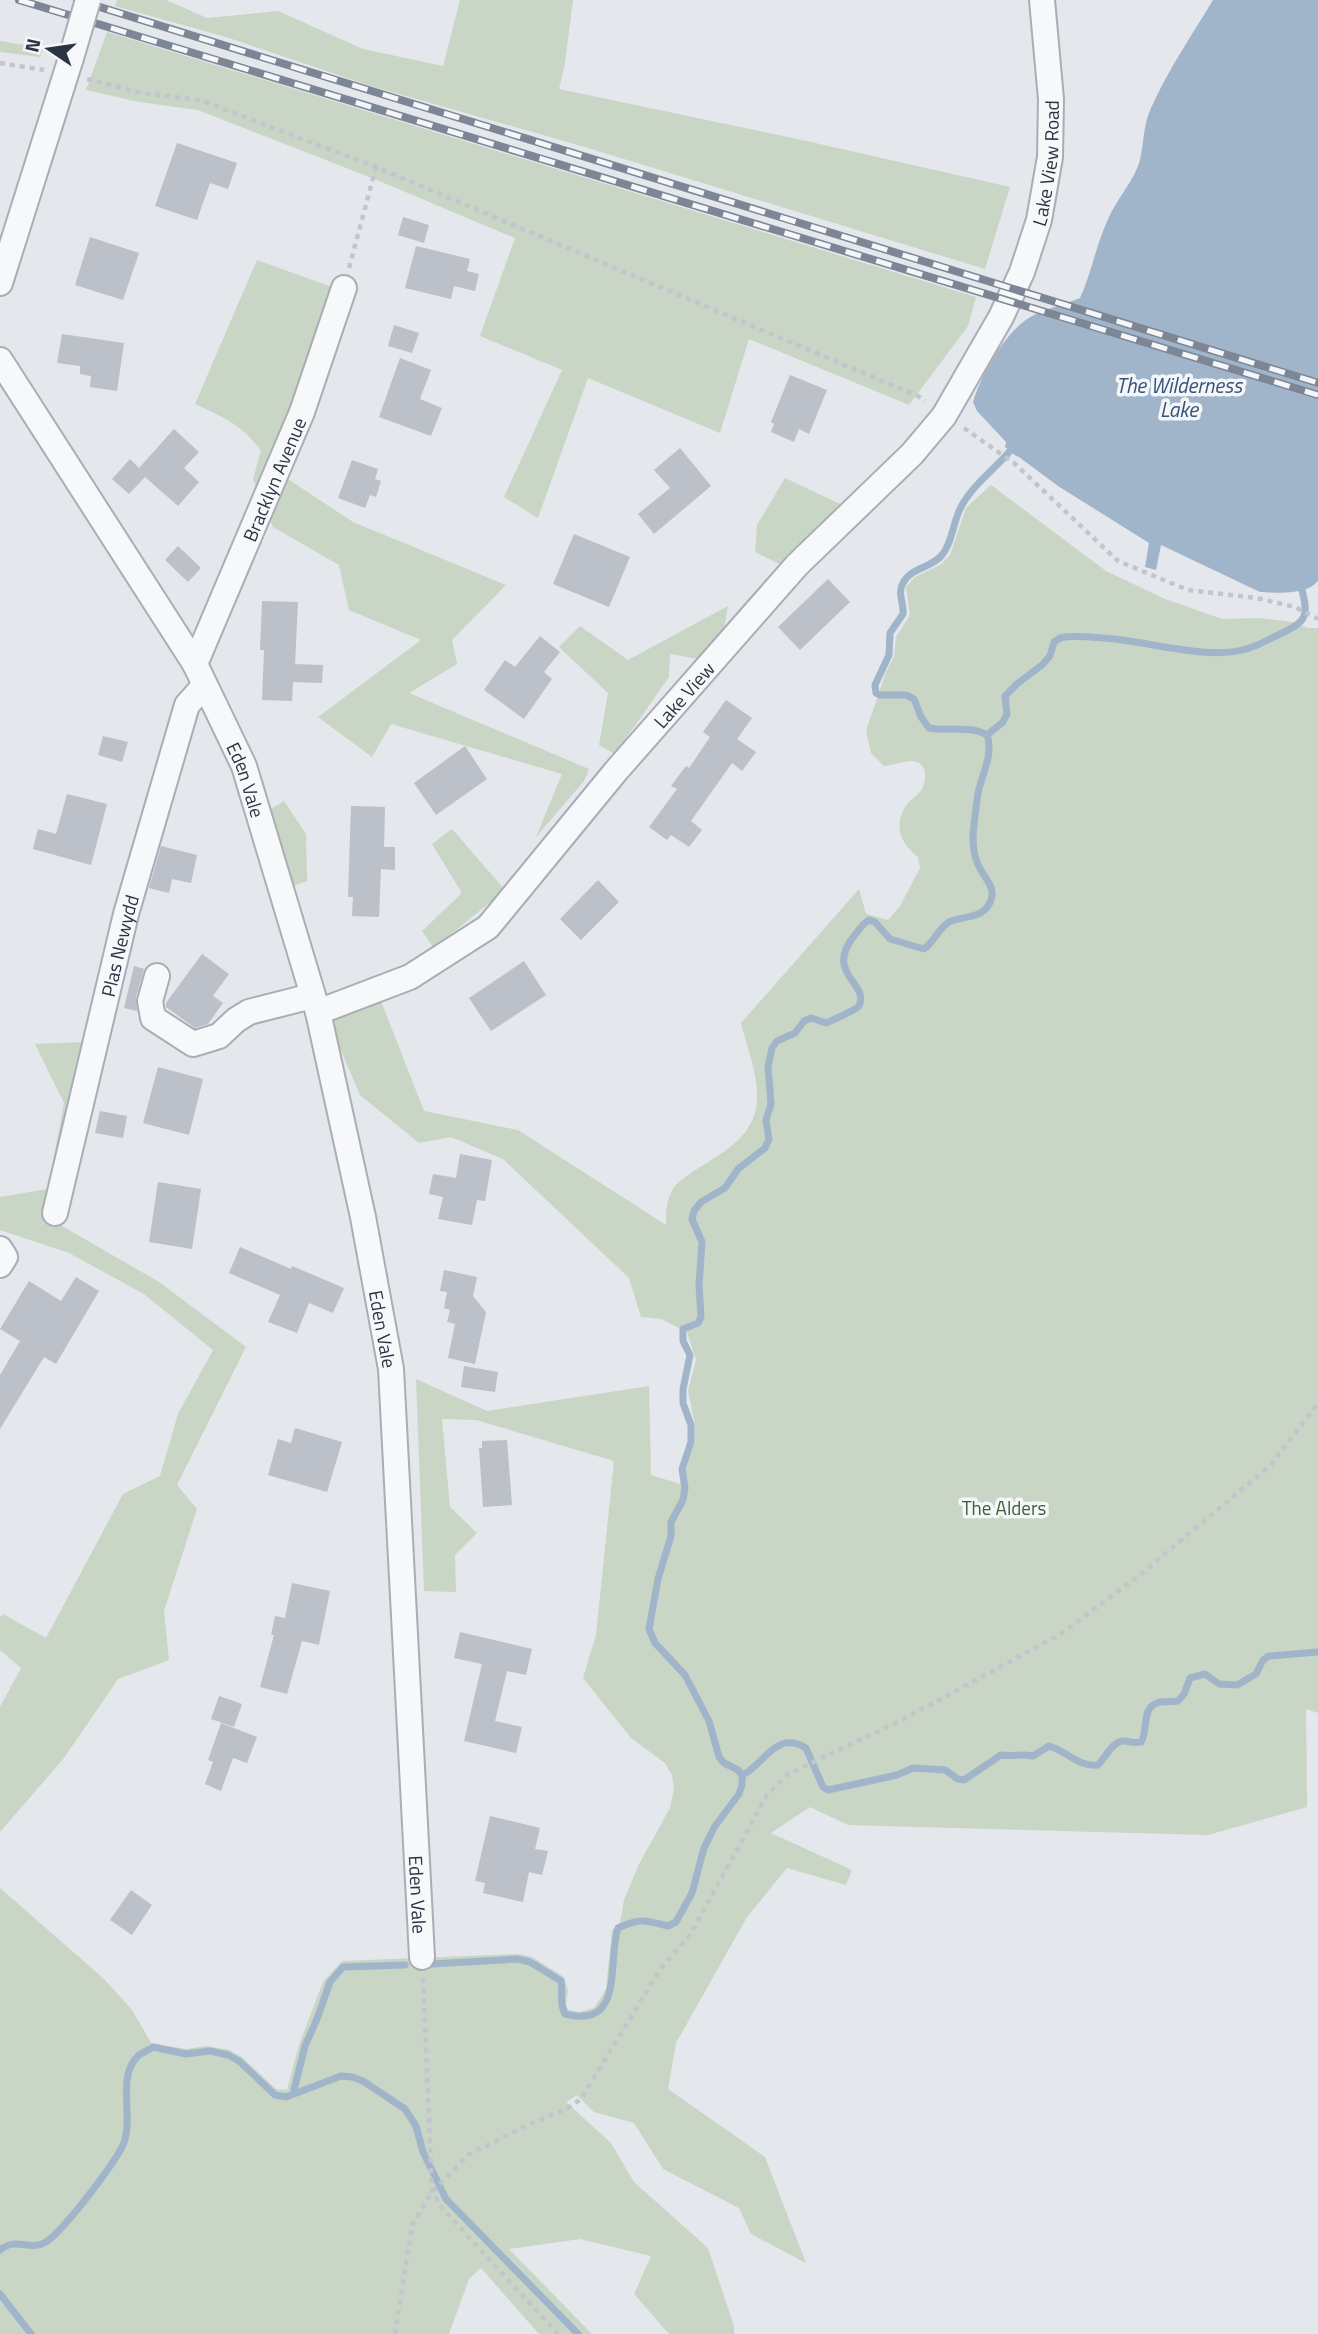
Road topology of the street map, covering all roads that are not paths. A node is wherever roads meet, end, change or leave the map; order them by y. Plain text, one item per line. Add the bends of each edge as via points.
1 (88, 0) edge
2 (1042, 0) edge
3 (0, 284) edge
4 (344, 288) road end
5 (1001, 317) joint
6 (0, 359) edge
7 (199, 675) junction
8 (157, 976) dead end
9 (315, 1004) junction
10 (55, 1213) dead end
11 (0, 1249) edge
12 (0, 1265) edge
13 (422, 1956) road end

1 - 3 street, bridge
2 - 5 street, Lake View Road via 1051,99 1050,158 1039,220
4 - 7 street, Bracklyn Avenue via 302,412
5 - 9 street, Lake View via 944,416 912,454 797,565 616,771 488,927 410,977
6 - 7 street, Eden Vale
7 - 9 street, Eden Vale via 244,766
7 - 10 street, Plas Newydd via 126,914
8 - 9 street, Lake View via 150,1000 153,1018 193,1044 219,1036 249,1012
9 - 13 street, Eden Vale via 363,1217 391,1369
11 - 12 street via 5,1257

